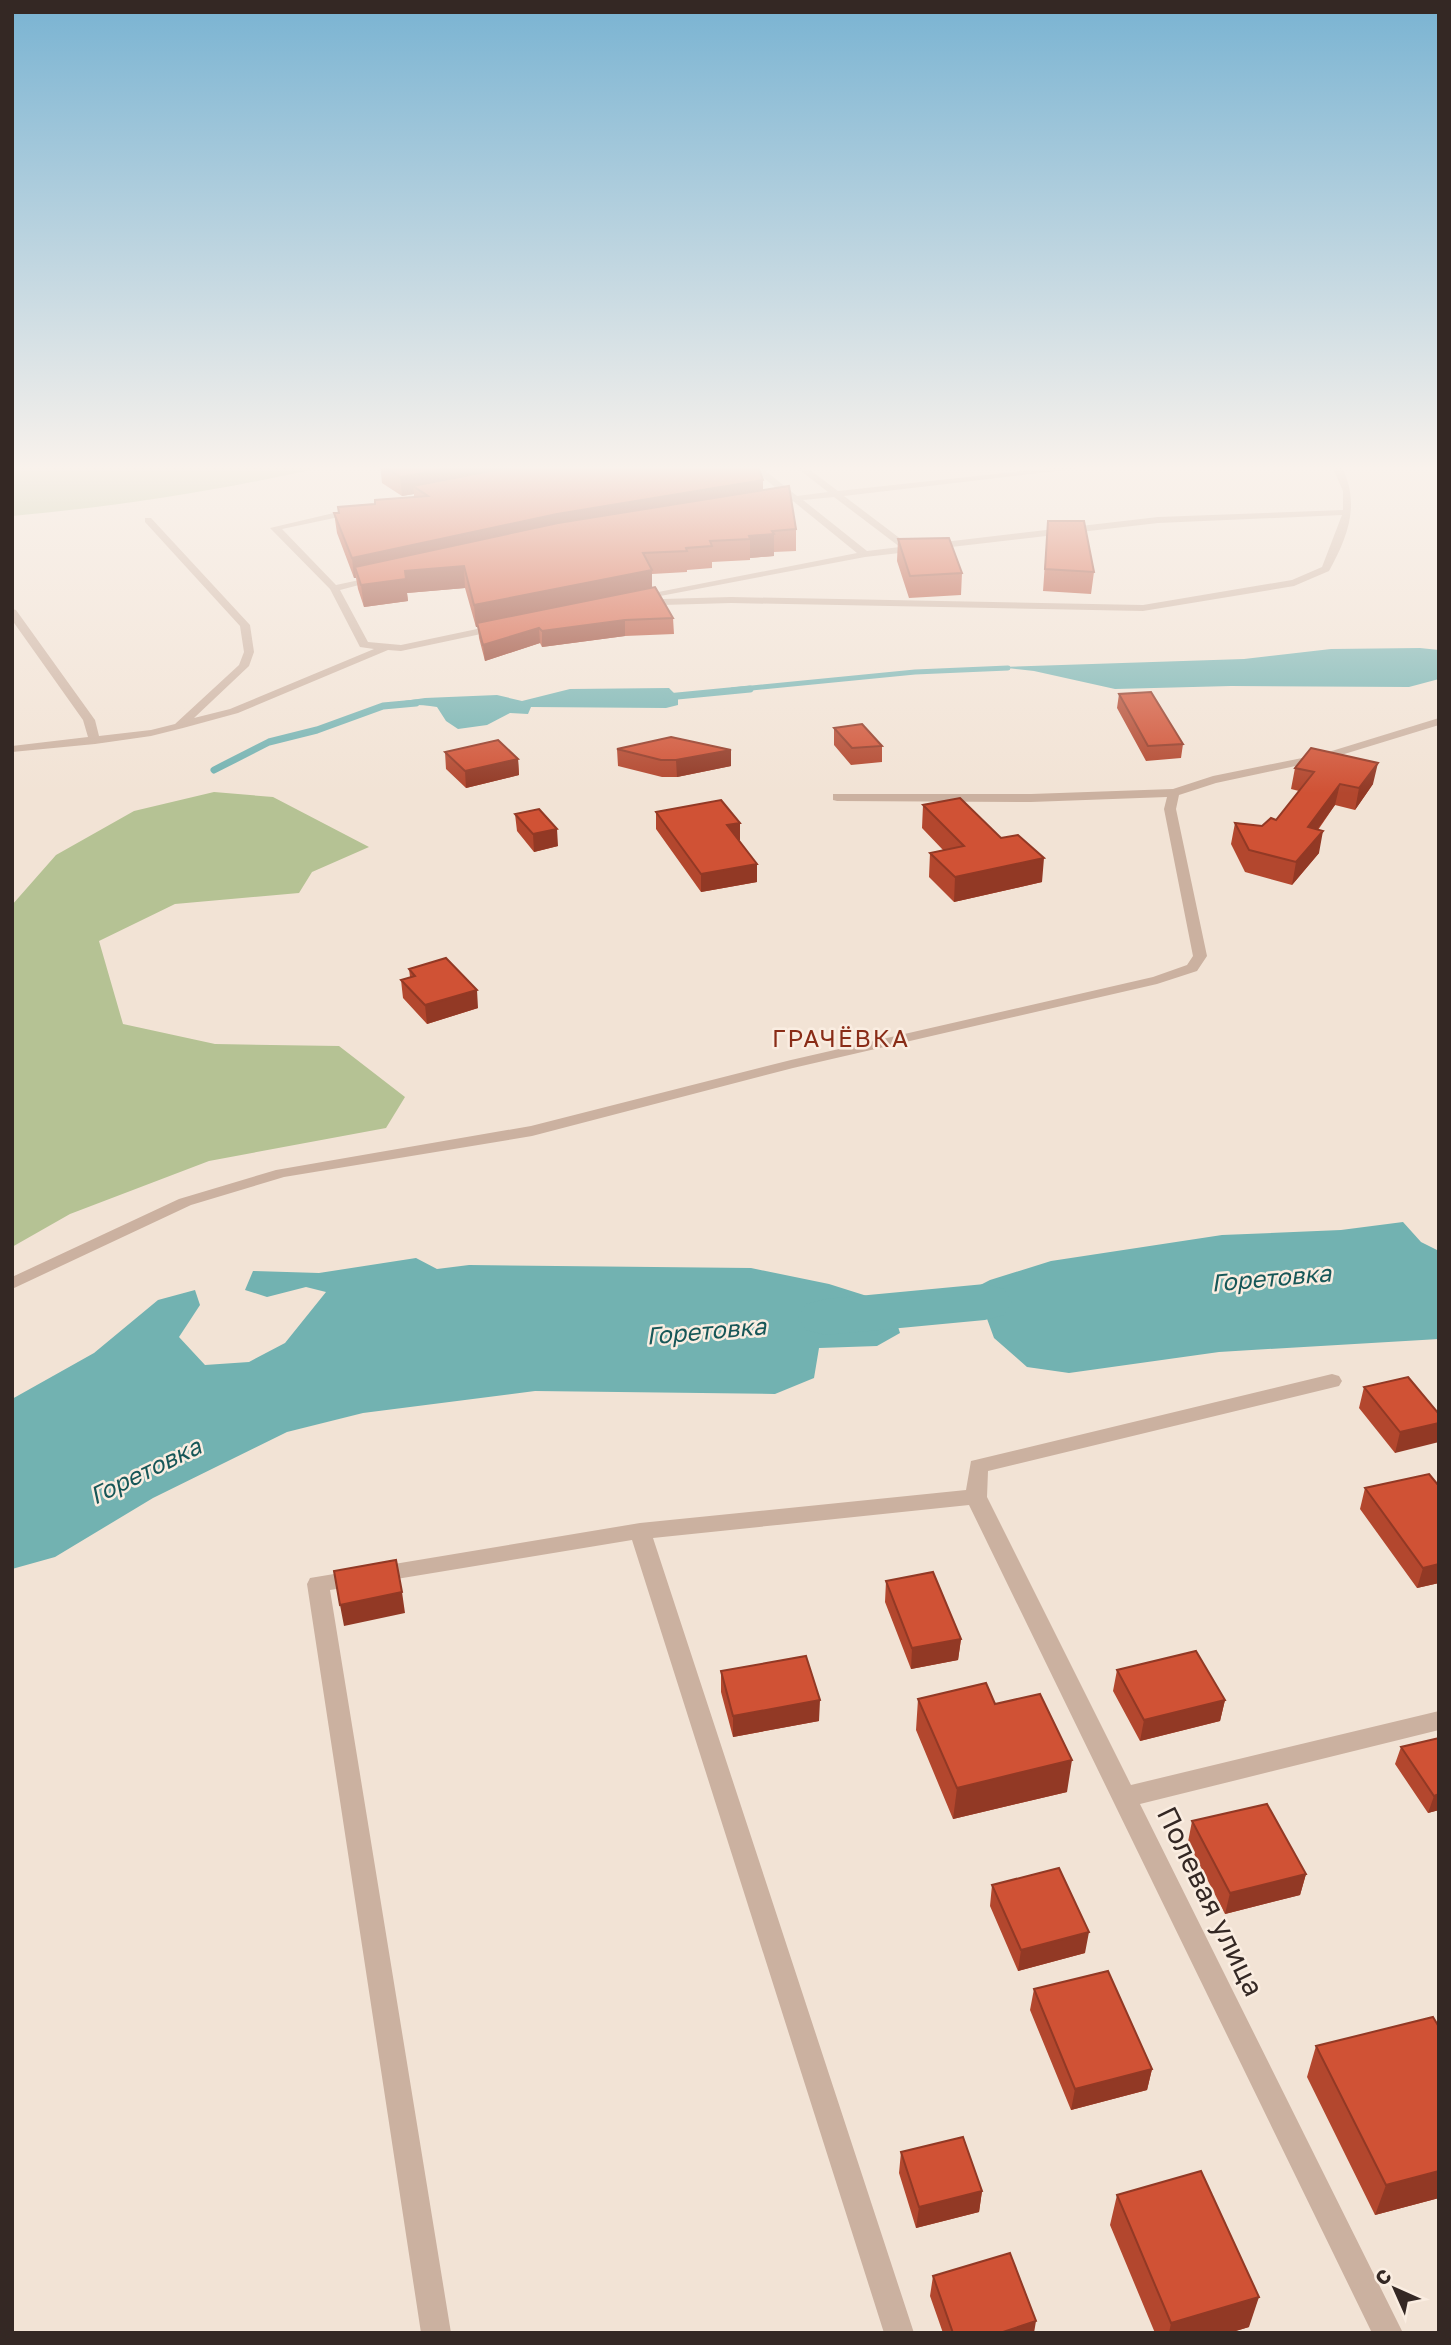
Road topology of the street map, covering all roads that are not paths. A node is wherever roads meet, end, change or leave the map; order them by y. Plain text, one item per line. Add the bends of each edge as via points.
1 (198, 573) edge
2 (320, 573) edge
3 (769, 573) edge
4 (1316, 573) edge
5 (384, 575) edge
6 (334, 588) junction
7 (12, 612) edge
8 (509, 626) edge
9 (387, 647) junction
10 (1439, 722) edge
11 (179, 726) junction
12 (95, 741) junction
13 (12, 748) edge
14 (1174, 793) junction
15 (837, 797) dead end
16 (12, 1284) edge
17 (1332, 1381) dead end
18 (976, 1497) junction
19 (640, 1531) junction
20 (1439, 1720) edge
21 (1125, 1797) junction
22 (436, 2333) edge
23 (899, 2333) edge
24 (1388, 2333) edge

1 - 11 lane via 246,625 249,652 244,666
2 - 6 lane
3 - 4 lane via 628,602 1143,608 1294,583
5 - 6 lane
6 - 9 lane via 364,645
7 - 12 lane via 89,720
8 - 9 lane
9 - 11 lane via 234,711
10 - 14 lane via 1324,757 1213,780
11 - 12 lane
12 - 13 lane
14 - 15 lane
14 - 16 lane via 1170,809 1200,956 1192,968 532,1131 282,1173 186,1202
17 - 18 street via 978,1466
18 - 19 street
18 - 21 street, Полевая улица
19 - 22 street via 317,1584
19 - 23 street
20 - 21 street
21 - 24 street, Полевая улица

